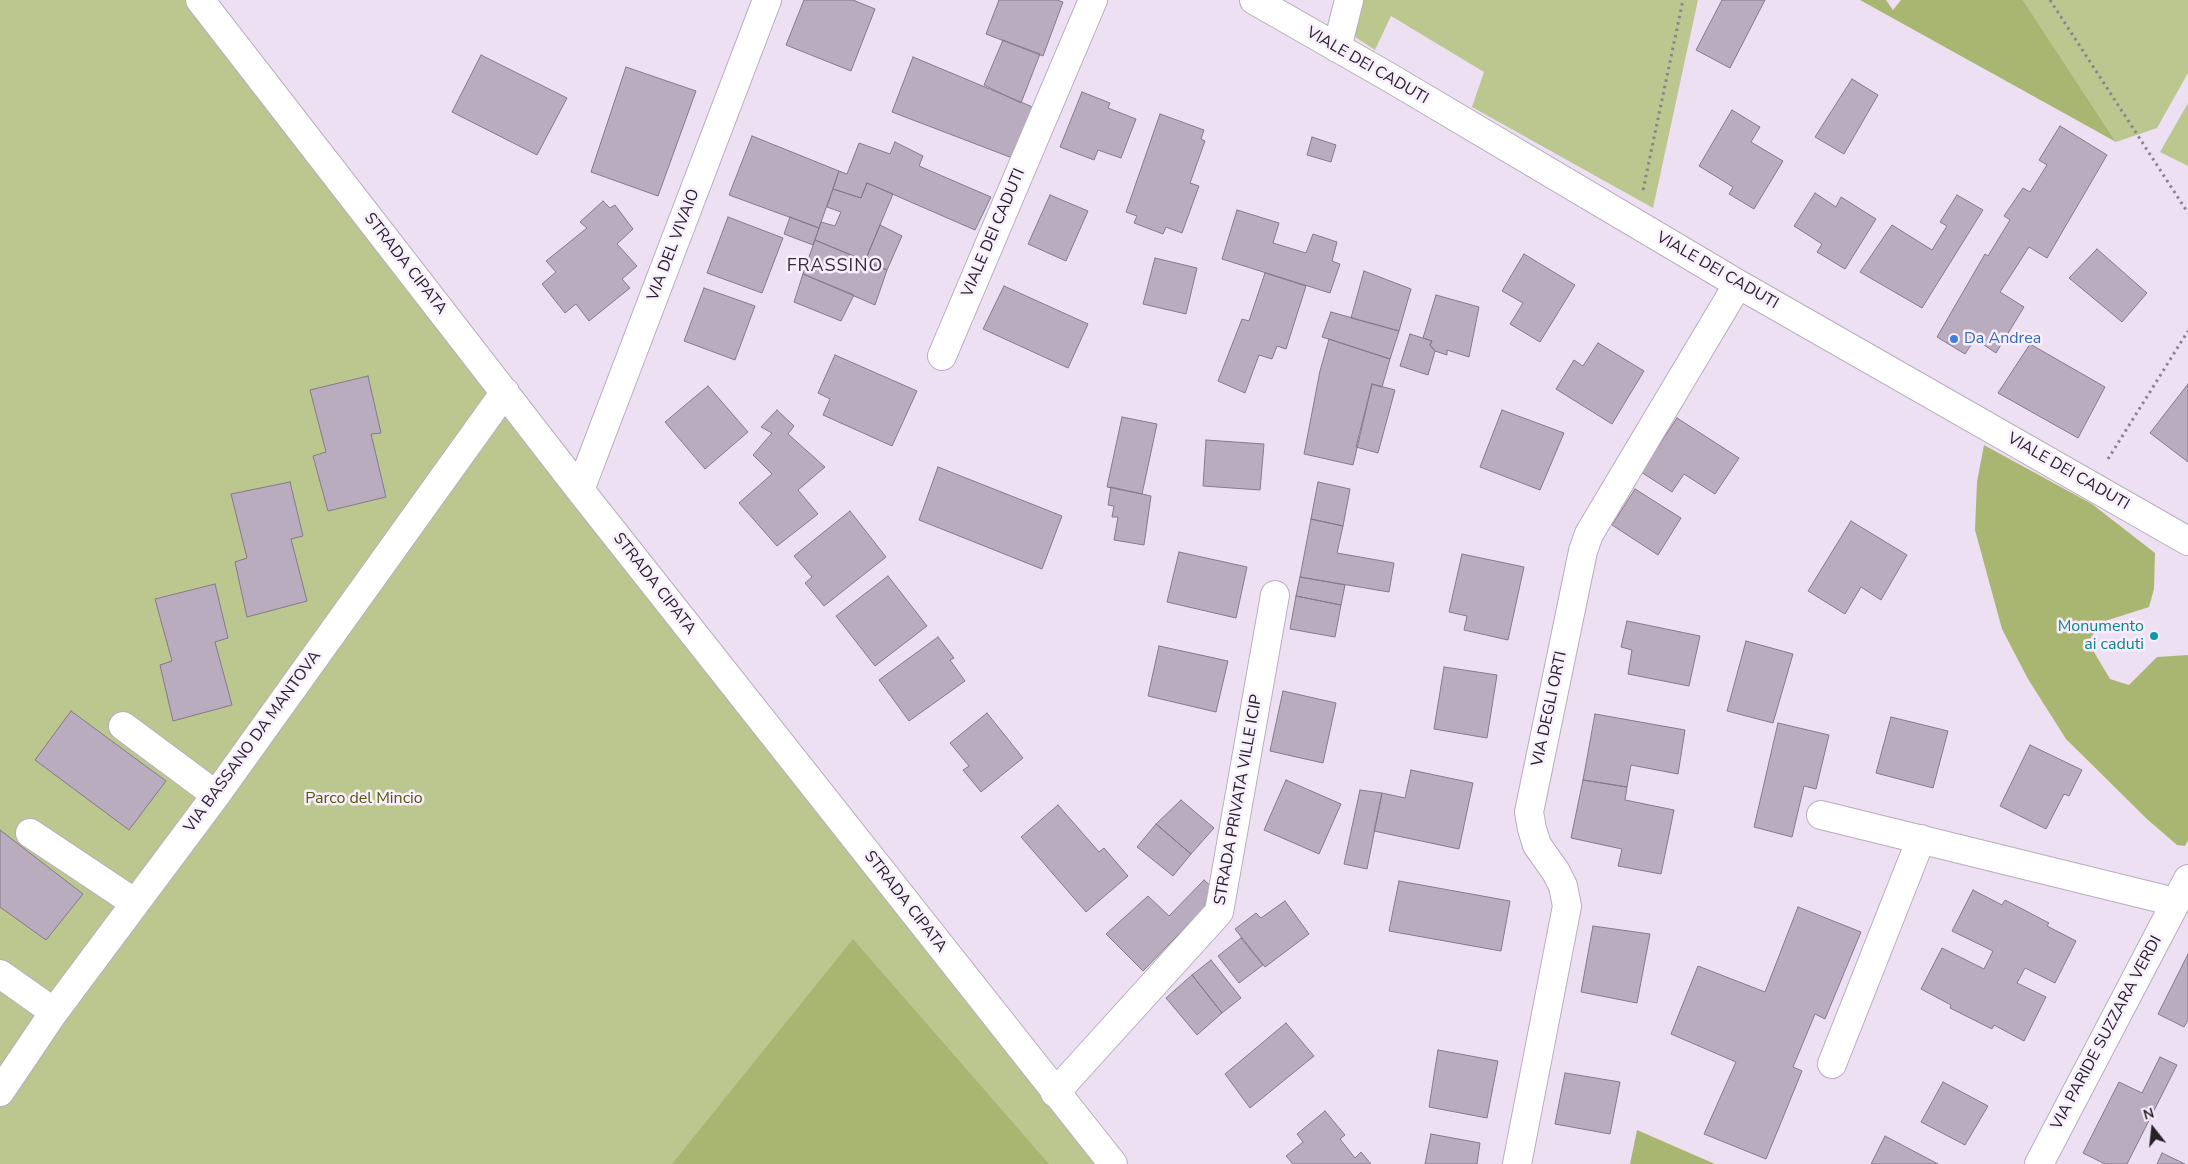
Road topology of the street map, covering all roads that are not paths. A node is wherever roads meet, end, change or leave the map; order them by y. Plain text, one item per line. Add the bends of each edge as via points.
1 (200, 0) edge
2 (767, 0) edge
3 (1093, 0) edge
4 (1254, 0) edge
5 (1350, 0) edge
6 (1337, 48) junction
7 (1738, 284) junction
8 (942, 356) dead end
9 (505, 392) junction
10 (580, 490) junction
11 (2186, 541) edge
12 (1275, 595) dead end
13 (123, 726) dead end
14 (216, 795) junction
15 (1821, 815) dead end
16 (30, 833) dead end
17 (1921, 839) junction
18 (2188, 879) edge
19 (2175, 902) junction
20 (134, 903) junction
21 (0, 974) edge
22 (54, 1012) junction
23 (1832, 1064) dead end
24 (0, 1092) edge
25 (1055, 1093) junction
26 (1113, 1164) edge
27 (1517, 1164) edge
28 (2039, 1164) edge

1 - 9 street, STRADA CIPATA
2 - 10 street, VIA DEL VIVAIO
3 - 8 street, VIALE DEI CADUTI
4 - 6 street, VIALE DEI CADUTI
5 - 6 street
6 - 7 street, VIALE DEI CADUTI
7 - 11 street, VIALE DEI CADUTI
7 - 27 street, VIA DEGLI ORTI via 1589,534 1583,551 1529,812 1537,845 1563,886 1567,906
9 - 10 street, STRADA CIPATA
9 - 14 street, VIA BASSANO DA MANTOVA
10 - 25 street, STRADA CIPATA
12 - 25 street, STRADA PRIVATA VILLE ICIP via 1219,912
13 - 14 street
14 - 20 street, VIA BASSANO DA MANTOVA
15 - 17 street
16 - 20 street
17 - 19 street
17 - 23 street
18 - 19 street, VIA PARIDE SUZZARA VERDI
19 - 28 street, VIA PARIDE SUZZARA VERDI
20 - 22 street, VIA BASSANO DA MANTOVA
21 - 22 street
22 - 24 street, VIA BASSANO DA MANTOVA
25 - 26 street, STRADA CIPATA

